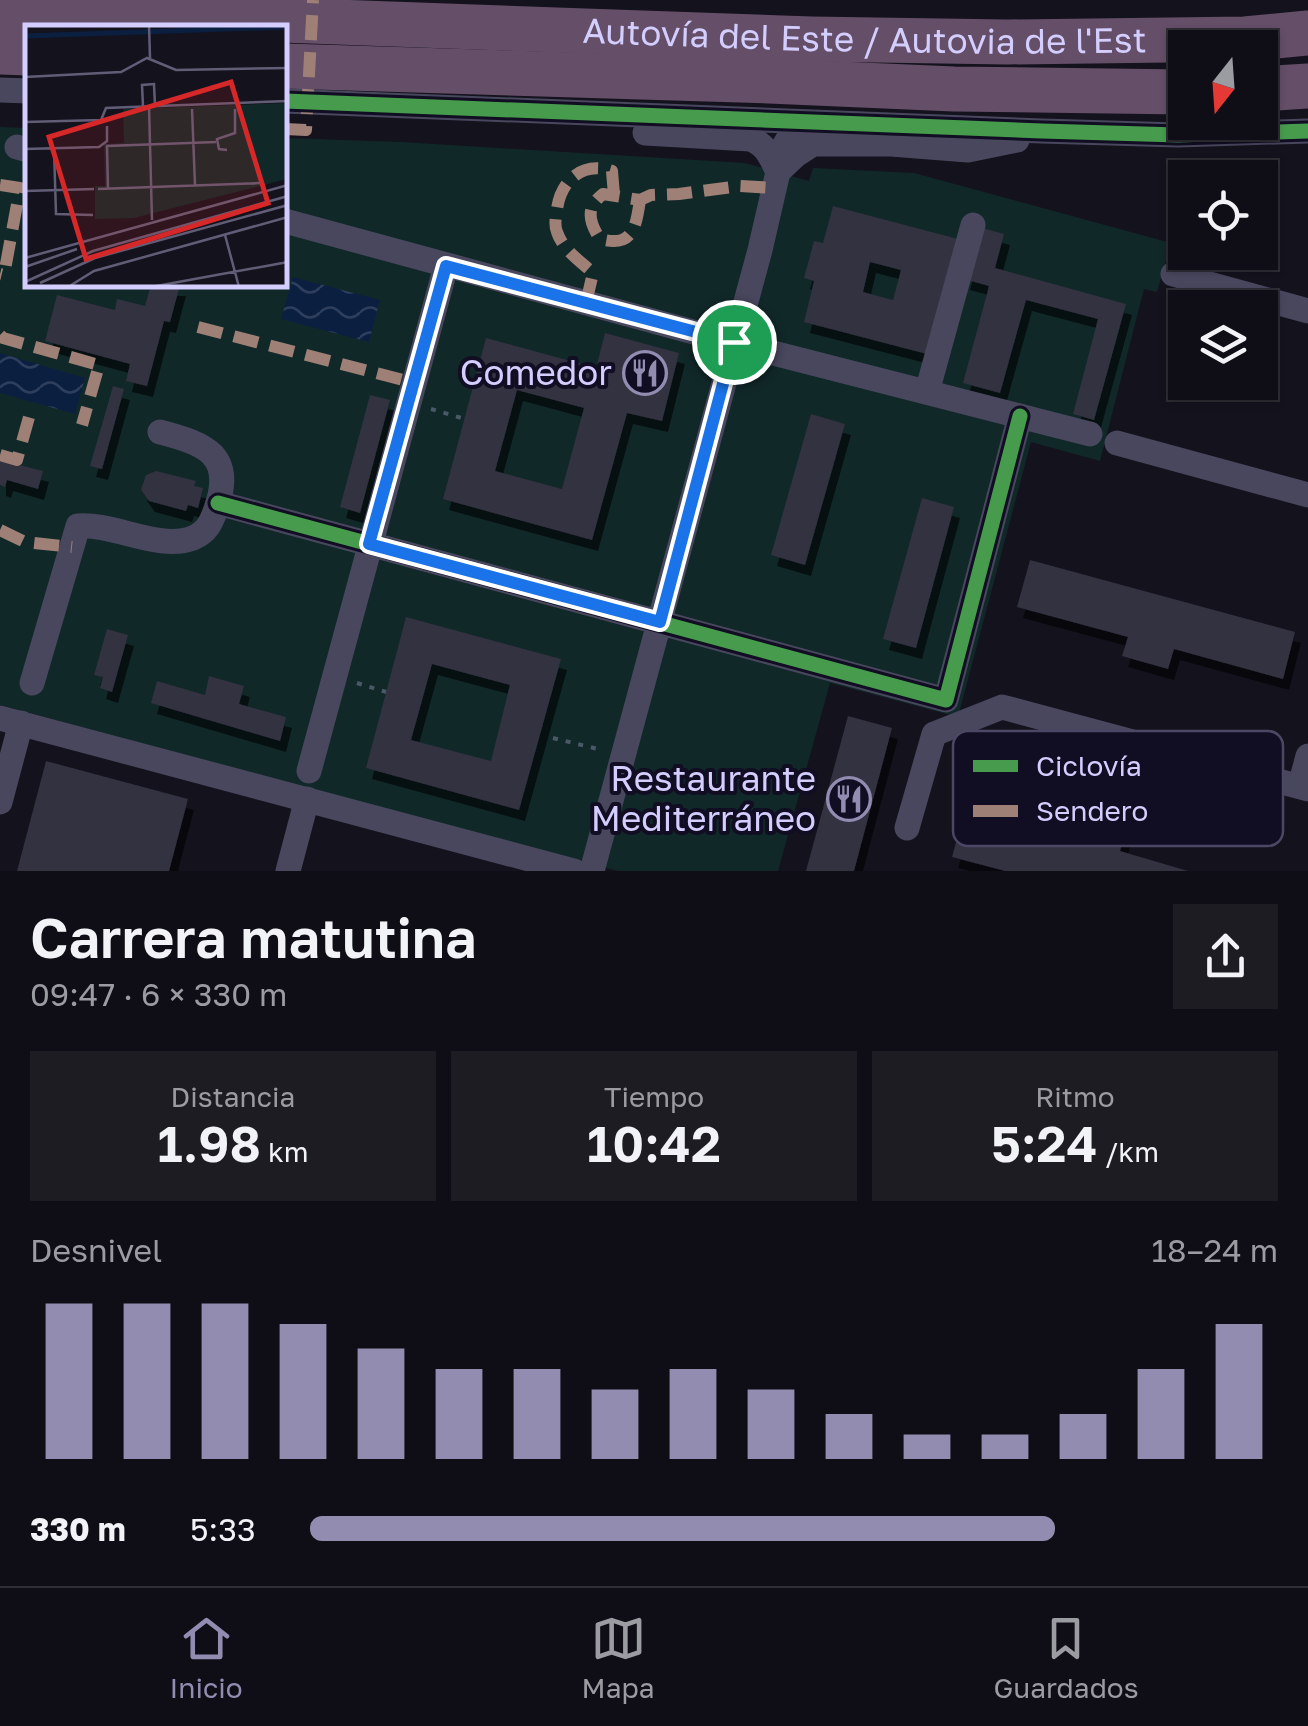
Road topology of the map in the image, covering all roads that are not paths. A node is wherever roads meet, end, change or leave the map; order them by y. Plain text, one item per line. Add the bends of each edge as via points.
1 (0, 10) edge
2 (1308, 34) edge
3 (0, 52) edge
4 (25, 53) edge
5 (288, 66) edge
6 (1308, 86) edge
7 (1278, 88) edge
8 (0, 90) edge
9 (25, 91) edge
10 (1168, 92) edge
11 (288, 102) edge
12 (488, 110) junction
13 (798, 122) junction
14 (1308, 131) edge
15 (1042, 132) junction
16 (778, 172) junction
17 (288, 222) edge
18 (973, 226) dead end
19 (446, 266) junction
20 (1173, 274) dead end
21 (1308, 311) edge
22 (734, 342) junction
23 (927, 392) junction
24 (1020, 416) junction
25 (160, 432) dead end
26 (1090, 434) dead end
27 (1117, 443) dead end
28 (1308, 495) edge
29 (218, 503) junction
30 (369, 544) junction
31 (660, 622) junction
32 (32, 684) dead end
33 (10, 721) edge
34 (1091, 731) edge
35 (1308, 756) edge
36 (309, 772) dead end
37 (1304, 788) edge
38 (307, 799) junction
39 (0, 802) edge
40 (906, 828) dead end
41 (559, 869) edge
42 (288, 871) edge
43 (592, 871) edge

1 - 2 highway, Autovía del Este / Autovia de l'Est via 909,41
3 - 4 highway
5 - 10 highway
6 - 7 highway
8 - 9 street
11 - 12 street
12 - 13 street
12 - 16 street via 612,131 750,139 768,152
13 - 15 street
13 - 16 street
14 - 15 street
15 - 16 street via 968,150 813,144
16 - 22 street
17 - 19 street
18 - 23 street
19 - 22 street
19 - 30 street
20 - 21 street
22 - 23 street
22 - 31 street
23 - 24 street
24 - 26 street
24 - 31 street via 946,700
25 - 29 street via 195,442 214,456 224,477
27 - 28 street
29 - 30 street
29 - 32 street via 210,528 191,539 162,541 96,524 78,526
30 - 31 street
30 - 36 street
31 - 43 street
33 - 38 street
33 - 39 street
34 - 40 street via 1002,707 934,734
35 - 37 street
38 - 41 street
38 - 42 street

